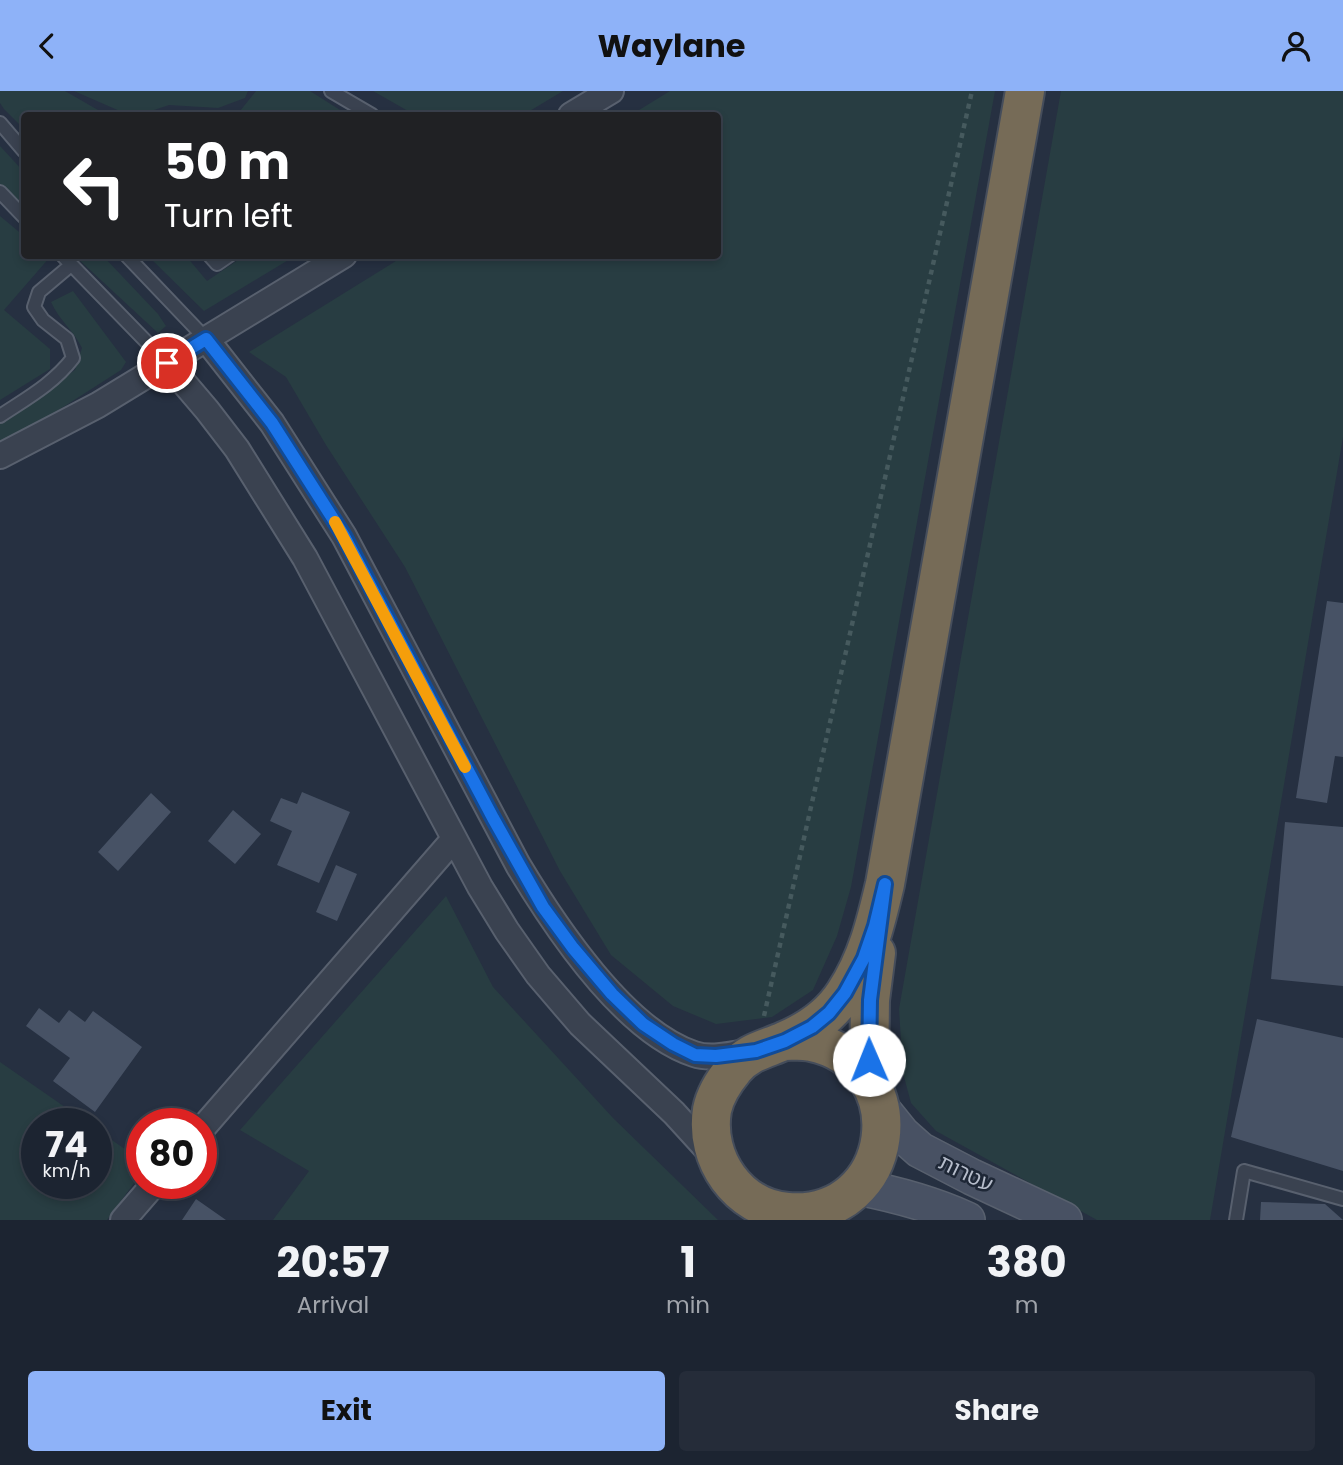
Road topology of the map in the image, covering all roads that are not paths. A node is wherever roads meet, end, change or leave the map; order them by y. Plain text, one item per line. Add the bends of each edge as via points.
1 (331, 91) edge
2 (611, 91) edge
3 (1025, 91) edge
4 (367, 112) edge
5 (576, 112) edge
6 (0, 123) edge
7 (21, 148) edge
8 (0, 193) edge
9 (21, 214) edge
10 (130, 259) edge
11 (337, 259) edge
12 (66, 260) edge
13 (206, 339) junction
14 (167, 363) junction
15 (0, 415) edge
16 (0, 456) edge
17 (454, 839) junction
18 (885, 884) junction
19 (770, 1046) junction
20 (875, 1094) junction
21 (217, 1112) edge
22 (716, 1159) junction
23 (141, 1199) edge
24 (1343, 1199) edge
25 (846, 1202) edge
26 (760, 1212) edge
27 (123, 1220) edge
28 (967, 1220) edge
29 (1064, 1220) edge
30 (1236, 1220) edge

1 - 4 lane
2 - 5 street
3 - 18 highway
6 - 7 lane
8 - 9 lane
10 - 13 lane
11 - 13 street
12 - 14 lane
12 - 15 lane via 39,292 34,307 67,339 73,358 46,387
13 - 14 street
13 - 19 street via 272,423 344,536 518,865 573,948 643,1024 695,1055
14 - 16 street
14 - 17 street via 237,449 305,558
17 - 21 street
17 - 22 street via 538,975 580,1024
18 - 19 highway via 872,937 845,993 812,1027
18 - 20 highway via 870,1000
19 - 20 highway via 809,1041 832,1048 853,1062
19 - 22 highway via 736,1066 721,1086 712,1109 710,1134
20 - 25 highway via 883,1129 879,1150 871,1170
20 - 29 street, עטרות via 902,1134 920,1150
22 - 26 highway via 732,1184
23 - 27 street
24 - 30 lane via 1244,1171
25 - 26 highway via 801,1213
25 - 28 street, עטרות via 884,1192

